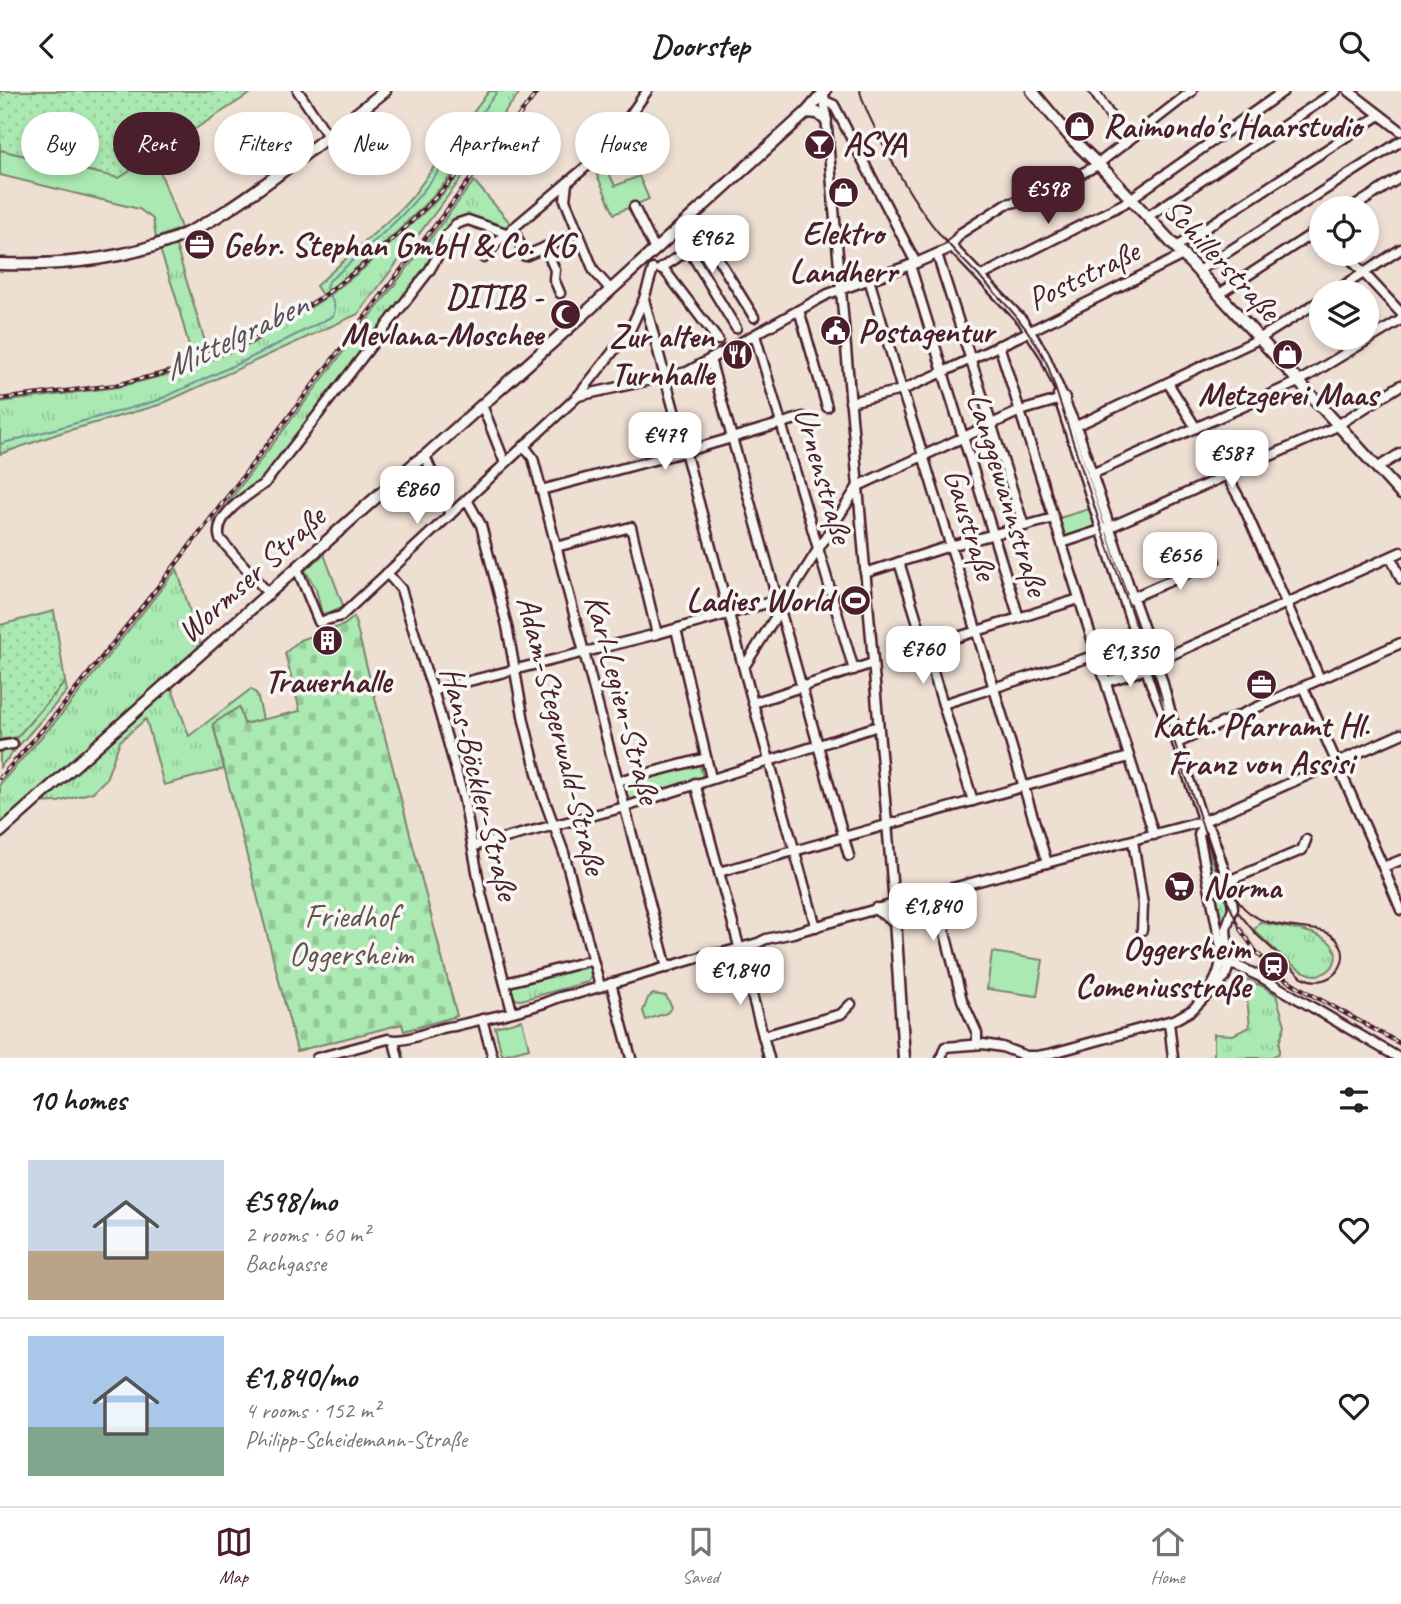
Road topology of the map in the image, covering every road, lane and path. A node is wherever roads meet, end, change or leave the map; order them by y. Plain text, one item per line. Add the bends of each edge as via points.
1 (298, 91) edge
2 (384, 91) edge
3 (647, 91) edge
4 (1094, 91) edge
5 (1192, 91) edge
6 (1284, 91) edge
7 (1336, 91) edge
8 (1349, 91) edge
9 (1034, 92) edge
10 (825, 95) edge
11 (358, 112) edge
12 (807, 112) junction
13 (1380, 115) junction
14 (826, 120) junction
15 (1401, 131) edge
16 (328, 136) joint
17 (1401, 141) edge
18 (1127, 142) junction
19 (1098, 164) junction
20 (1401, 177) edge
21 (567, 183) junction
22 (1133, 196) junction
23 (1371, 196) edge
24 (634, 207) dead end
25 (1150, 215) junction
26 (683, 225) junction
27 (510, 230) junction
28 (579, 233) junction
29 (1309, 236) edge
30 (699, 243) junction
31 (951, 246) junction
32 (545, 247) junction
33 (1180, 249) junction
34 (1401, 249) edge
35 (655, 250) junction
36 (690, 250) junction
37 (937, 254) junction
38 (714, 257) junction
39 (484, 258) dead end
40 (646, 258) junction
41 (0, 264) edge
42 (913, 264) junction
43 (1357, 266) edge
44 (699, 267) junction
45 (658, 268) junction
46 (1198, 271) junction
47 (1364, 273) junction
48 (981, 276) junction
49 (869, 279) junction
50 (1353, 280) edge
51 (841, 289) junction
52 (611, 290) junction
53 (560, 293) dead end
54 (1219, 294) junction
55 (644, 299) junction
56 (1309, 308) edge
57 (799, 310) junction
58 (1401, 313) edge
59 (754, 317) dead end
60 (1401, 320) edge
61 (736, 328) dead end
62 (1030, 330) junction
63 (755, 335) junction
64 (718, 339) dead end
65 (1259, 339) junction
66 (999, 345) junction
67 (971, 358) junction
68 (710, 359) junction
69 (943, 372) junction
70 (666, 378) junction
71 (1298, 382) junction
72 (1168, 383) junction
73 (1401, 385) edge
74 (901, 390) junction
75 (578, 396) junction
76 (1062, 399) junction
77 (850, 402) junction
78 (482, 405) junction
79 (827, 407) dead end
80 (1020, 411) junction
81 (803, 417) dead end
82 (992, 423) junction
83 (782, 424) junction
84 (1338, 425) junction
85 (1072, 428) junction
86 (1196, 428) junction
87 (963, 436) junction
88 (733, 438) junction
89 (524, 446) junction
90 (684, 452) junction
91 (1401, 453) edge
92 (923, 455) junction
93 (425, 456) junction
94 (505, 463) junction
95 (1377, 468) junction
96 (1092, 474) junction
97 (1227, 476) junction
98 (858, 486) junction
99 (541, 490) junction
100 (1401, 494) edge
101 (467, 500) junction
102 (450, 515) junction
103 (1054, 518) junction
104 (1024, 526) junction
105 (1106, 529) junction
106 (993, 535) junction
107 (1062, 543) junction
108 (950, 546) junction
109 (556, 547) junction
110 (818, 549) junction
111 (1401, 552) edge
112 (1391, 557) junction
113 (1215, 561) dead end
114 (899, 562) junction
115 (297, 568) junction
116 (387, 573) junction
117 (865, 573) junction
118 (1401, 579) edge
119 (268, 594) junction
120 (1079, 599) junction
121 (1128, 599) junction
122 (778, 600) junction
123 (1286, 603) junction
124 (780, 609) junction
125 (729, 614) junction
126 (1019, 618) junction
127 (676, 629) junction
128 (976, 631) junction
129 (657, 633) junction
130 (1142, 640) junction
131 (1401, 643) edge
132 (926, 647) junction
133 (584, 652) junction
134 (1097, 655) junction
135 (1155, 662) junction
136 (873, 663) junction
137 (744, 667) junction
138 (516, 669) junction
139 (1146, 669) junction
140 (853, 670) junction
141 (1320, 679) junction
142 (1106, 682) junction
143 (802, 687) junction
144 (1303, 687) junction
145 (994, 688) junction
146 (433, 690) junction
147 (752, 703) junction
148 (943, 704) junction
149 (878, 726) junction
150 (1401, 734) edge
151 (1176, 739) junction
152 (13, 744) dead end
153 (818, 744) junction
154 (0, 746) edge
155 (1129, 757) junction
156 (706, 758) junction
157 (769, 761) junction
158 (1337, 762) junction
159 (711, 778) junction
160 (618, 781) junction
161 (695, 783) junction
162 (1024, 787) junction
163 (973, 801) junction
164 (625, 807) junction
165 (1203, 822) junction
166 (555, 825) junction
167 (887, 825) junction
168 (0, 832) edge
169 (1154, 835) junction
170 (844, 837) junction
171 (1306, 840) dead end
172 (1133, 841) junction
173 (474, 846) junction
174 (794, 851) junction
175 (849, 856) dead end
176 (1401, 860) edge
177 (1048, 863) junction
178 (1384, 867) junction
179 (719, 872) junction
180 (1228, 881) junction
181 (935, 893) junction
182 (894, 904) junction
183 (876, 909) junction
184 (1401, 910) edge
185 (895, 921) junction
186 (816, 927) junction
187 (1142, 930) dead end
188 (739, 948) junction
189 (592, 960) junction
190 (1225, 964) junction
191 (667, 968) junction
192 (505, 983) junction
193 (611, 983) junction
194 (600, 986) junction
195 (851, 1004) dead end
196 (512, 1011) junction
197 (482, 1019) junction
198 (1169, 1022) junction
199 (763, 1036) junction
200 (394, 1041) junction
201 (977, 1044) junction
202 (329, 1057) edge
203 (1027, 1057) edge
204 (317, 1058) edge
205 (398, 1058) edge
206 (493, 1058) edge
207 (631, 1058) edge
208 (769, 1058) edge
209 (904, 1058) edge
210 (941, 1058) edge
211 (1173, 1058) edge
212 (1399, 1058) edge

1 - 16 street
2 - 11 street
3 - 21 street via 606,150
4 - 18 street
5 - 18 street
6 - 22 street
7 - 25 street
8 - 13 street
9 - 19 street, Schillerstraße
10 - 12 street, Wormser Straße
10 - 14 street
10 - 42 street, Langgewannstraße
12 - 14 street
12 - 26 street, Wormser Straße
13 - 15 street
13 - 33 street, Poststraße
14 - 51 street
16 - 41 street via 247,197 175,238 96,259
17 - 46 street
18 - 19 street
19 - 22 street, Schillerstraße
19 - 31 street via 1035,198 1006,204 961,233
20 - 23 street
21 - 27 street
21 - 28 street via 565,200
22 - 25 street, Schillerstraße
22 - 48 street
24 - 35 street
25 - 33 street, Schillerstraße
26 - 30 street
26 - 35 street, Wormser Straße
27 - 32 street via 525,256
27 - 39 street
27 - 119 street via 468,220 456,224 429,271 265,483 221,520 220,539
28 - 32 street
28 - 52 street via 594,271
29 - 54 street
30 - 36 street
30 - 38 street
31 - 37 street
31 - 48 street
32 - 53 street
33 - 46 street, Schillerstraße
33 - 62 street, Poststraße
34 - 47 street
35 - 40 street, Wormser Straße
36 - 44 street
36 - 45 street
37 - 42 street
37 - 67 street
38 - 44 street
38 - 59 street
40 - 45 street
40 - 52 street, Wormser Straße
42 - 49 street
42 - 69 street, Langgewannstraße
43 - 47 street
44 - 61 street
45 - 55 street
45 - 64 street
46 - 54 street, Schillerstraße
47 - 50 street
47 - 58 street
48 - 62 street
49 - 51 street
49 - 74 street, Gaustraße
51 - 57 street
51 - 77 street
52 - 78 street, Wormser Straße
54 - 65 street, Schillerstraße
55 - 70 street
55 - 75 street via 629,330
56 - 65 street
57 - 63 street
57 - 79 street
60 - 71 street
62 - 66 street, Poststraße
62 - 76 street
63 - 68 street
63 - 83 street, Urnenstraße
65 - 71 street, Schillerstraße
65 - 72 street
66 - 67 street, Poststraße
66 - 80 street
67 - 69 street, Poststraße
67 - 82 street
68 - 70 street
68 - 88 street
69 - 74 street, Poststraße
69 - 87 street, Langgewannstraße
70 - 75 street
70 - 90 street
71 - 84 street, Schillerstraße
71 - 86 street
72 - 85 street
72 - 86 street
73 - 84 street
74 - 77 street, Poststraße
74 - 92 street, Gaustraße
75 - 89 street
76 - 80 street
76 - 85 street
77 - 98 street
78 - 93 street, Wormser Straße
78 - 94 street
80 - 82 street
80 - 103 street
81 - 83 street
82 - 87 street
82 - 104 street
83 - 88 street
83 - 110 street, Urnenstraße
84 - 95 street, Schillerstraße
84 - 97 street
85 - 96 street
85 - 105 street
86 - 96 street
87 - 92 street
87 - 106 street, Langgewannstraße
88 - 90 street
88 - 122 street
89 - 94 street
89 - 99 street, Karl-Legien-Straße via 533,458
90 - 99 street
90 - 125 street
91 - 95 street
92 - 98 street
92 - 108 street, Gaustraße
93 - 102 street
93 - 115 street, Wormser Straße
94 - 101 street
95 - 100 street, Schillerstraße
96 - 105 street
97 - 105 street
97 - 123 street
98 - 110 street
98 - 117 street
99 - 109 street, Karl-Legien-Straße
101 - 102 street
101 - 138 street, Adam-Stegerwald-Straße via 481,525
102 - 116 street
103 - 104 street
103 - 107 street
104 - 106 street
105 - 107 street
105 - 121 street
106 - 108 street
106 - 126 street, Langgewannstraße
107 - 120 street
108 - 114 street
108 - 128 street, Gaustraße
109 - 129 street via 631,527
109 - 133 street, Karl-Legien-Straße
110 - 124 street
110 - 140 street, Urnenstraße
111 - 112 street
112 - 118 street
112 - 123 street
113 - 121 street
114 - 117 street
114 - 132 street
115 - 116 street via 319,622 341,616
115 - 119 street, Wormser Straße
116 - 146 street, Hans-Böckler-Straße via 401,589
117 - 136 street
119 - 168 street, Wormser Straße
120 - 126 street
120 - 134 street
121 - 130 street
122 - 124 street
122 - 125 street
123 - 135 street
123 - 141 street
124 - 137 street
124 - 143 street
125 - 127 street
125 - 137 street
126 - 128 street
127 - 129 street
127 - 156 street
128 - 132 street
128 - 145 street, Gaustraße
129 - 133 street
130 - 134 street
130 - 135 street
130 - 139 street
131 - 141 street
132 - 148 street
133 - 138 street
133 - 160 street, Karl-Legien-Straße
134 - 142 street
134 - 145 street
135 - 139 street
135 - 151 street
136 - 140 street
136 - 149 street
137 - 147 street
138 - 146 street
138 - 166 street, Adam-Stegerwald-Straße via 542,793
139 - 142 street
139 - 151 street
140 - 143 street
141 - 144 street
142 - 155 street
143 - 147 street
143 - 153 street
144 - 151 street
144 - 158 street
145 - 148 street
145 - 162 street, Gaustraße
146 - 173 street, Hans-Böckler-Straße
147 - 157 street
148 - 163 street
149 - 153 street
149 - 167 street
150 - 158 street
151 - 165 street
152 - 154 street
153 - 157 street
153 - 170 street
155 - 162 street
155 - 169 street
156 - 159 street
156 - 160 street
157 - 159 street
157 - 174 street
158 - 165 street
158 - 178 street
159 - 161 street
160 - 164 street, Karl-Legien-Straße
161 - 164 street
161 - 179 street
162 - 163 street
162 - 177 street, Gaustraße
163 - 167 street
164 - 166 street
164 - 191 street, Karl-Legien-Straße
165 - 169 street
165 - 180 street via 1211,831
165 - 190 street via 1199,835
166 - 173 street
166 - 189 street, Adam-Stegerwald-Straße
167 - 170 street
167 - 182 street
169 - 172 street
170 - 174 street
170 - 175 street
171 - 180 street via 1302,850
172 - 177 street
172 - 187 street via 1143,905
173 - 192 street, Hans-Böckler-Straße via 481,893
174 - 179 street
174 - 186 street
176 - 178 street
177 - 181 street
178 - 184 street
179 - 188 street
180 - 190 street via 1233,906 1226,929 1229,950
181 - 182 street
181 - 201 street
182 - 183 street
182 - 185 street
183 - 185 street
183 - 186 street
185 - 209 street
186 - 188 street
188 - 191 street
188 - 199 street
189 - 192 street
189 - 194 street, Adam-Stegerwald-Straße
190 - 198 street via 1225,977 1213,992
190 - 212 street via 1259,976
191 - 193 street
192 - 196 street, Hans-Böckler-Straße
193 - 194 street
193 - 207 street
194 - 196 street
195 - 199 street via 841,1014
196 - 197 street
197 - 200 street
197 - 206 street
198 - 203 street
198 - 211 street
199 - 208 street
200 - 202 street
200 - 205 street
201 - 203 street
201 - 210 street via 944,1047
202 - 204 street

